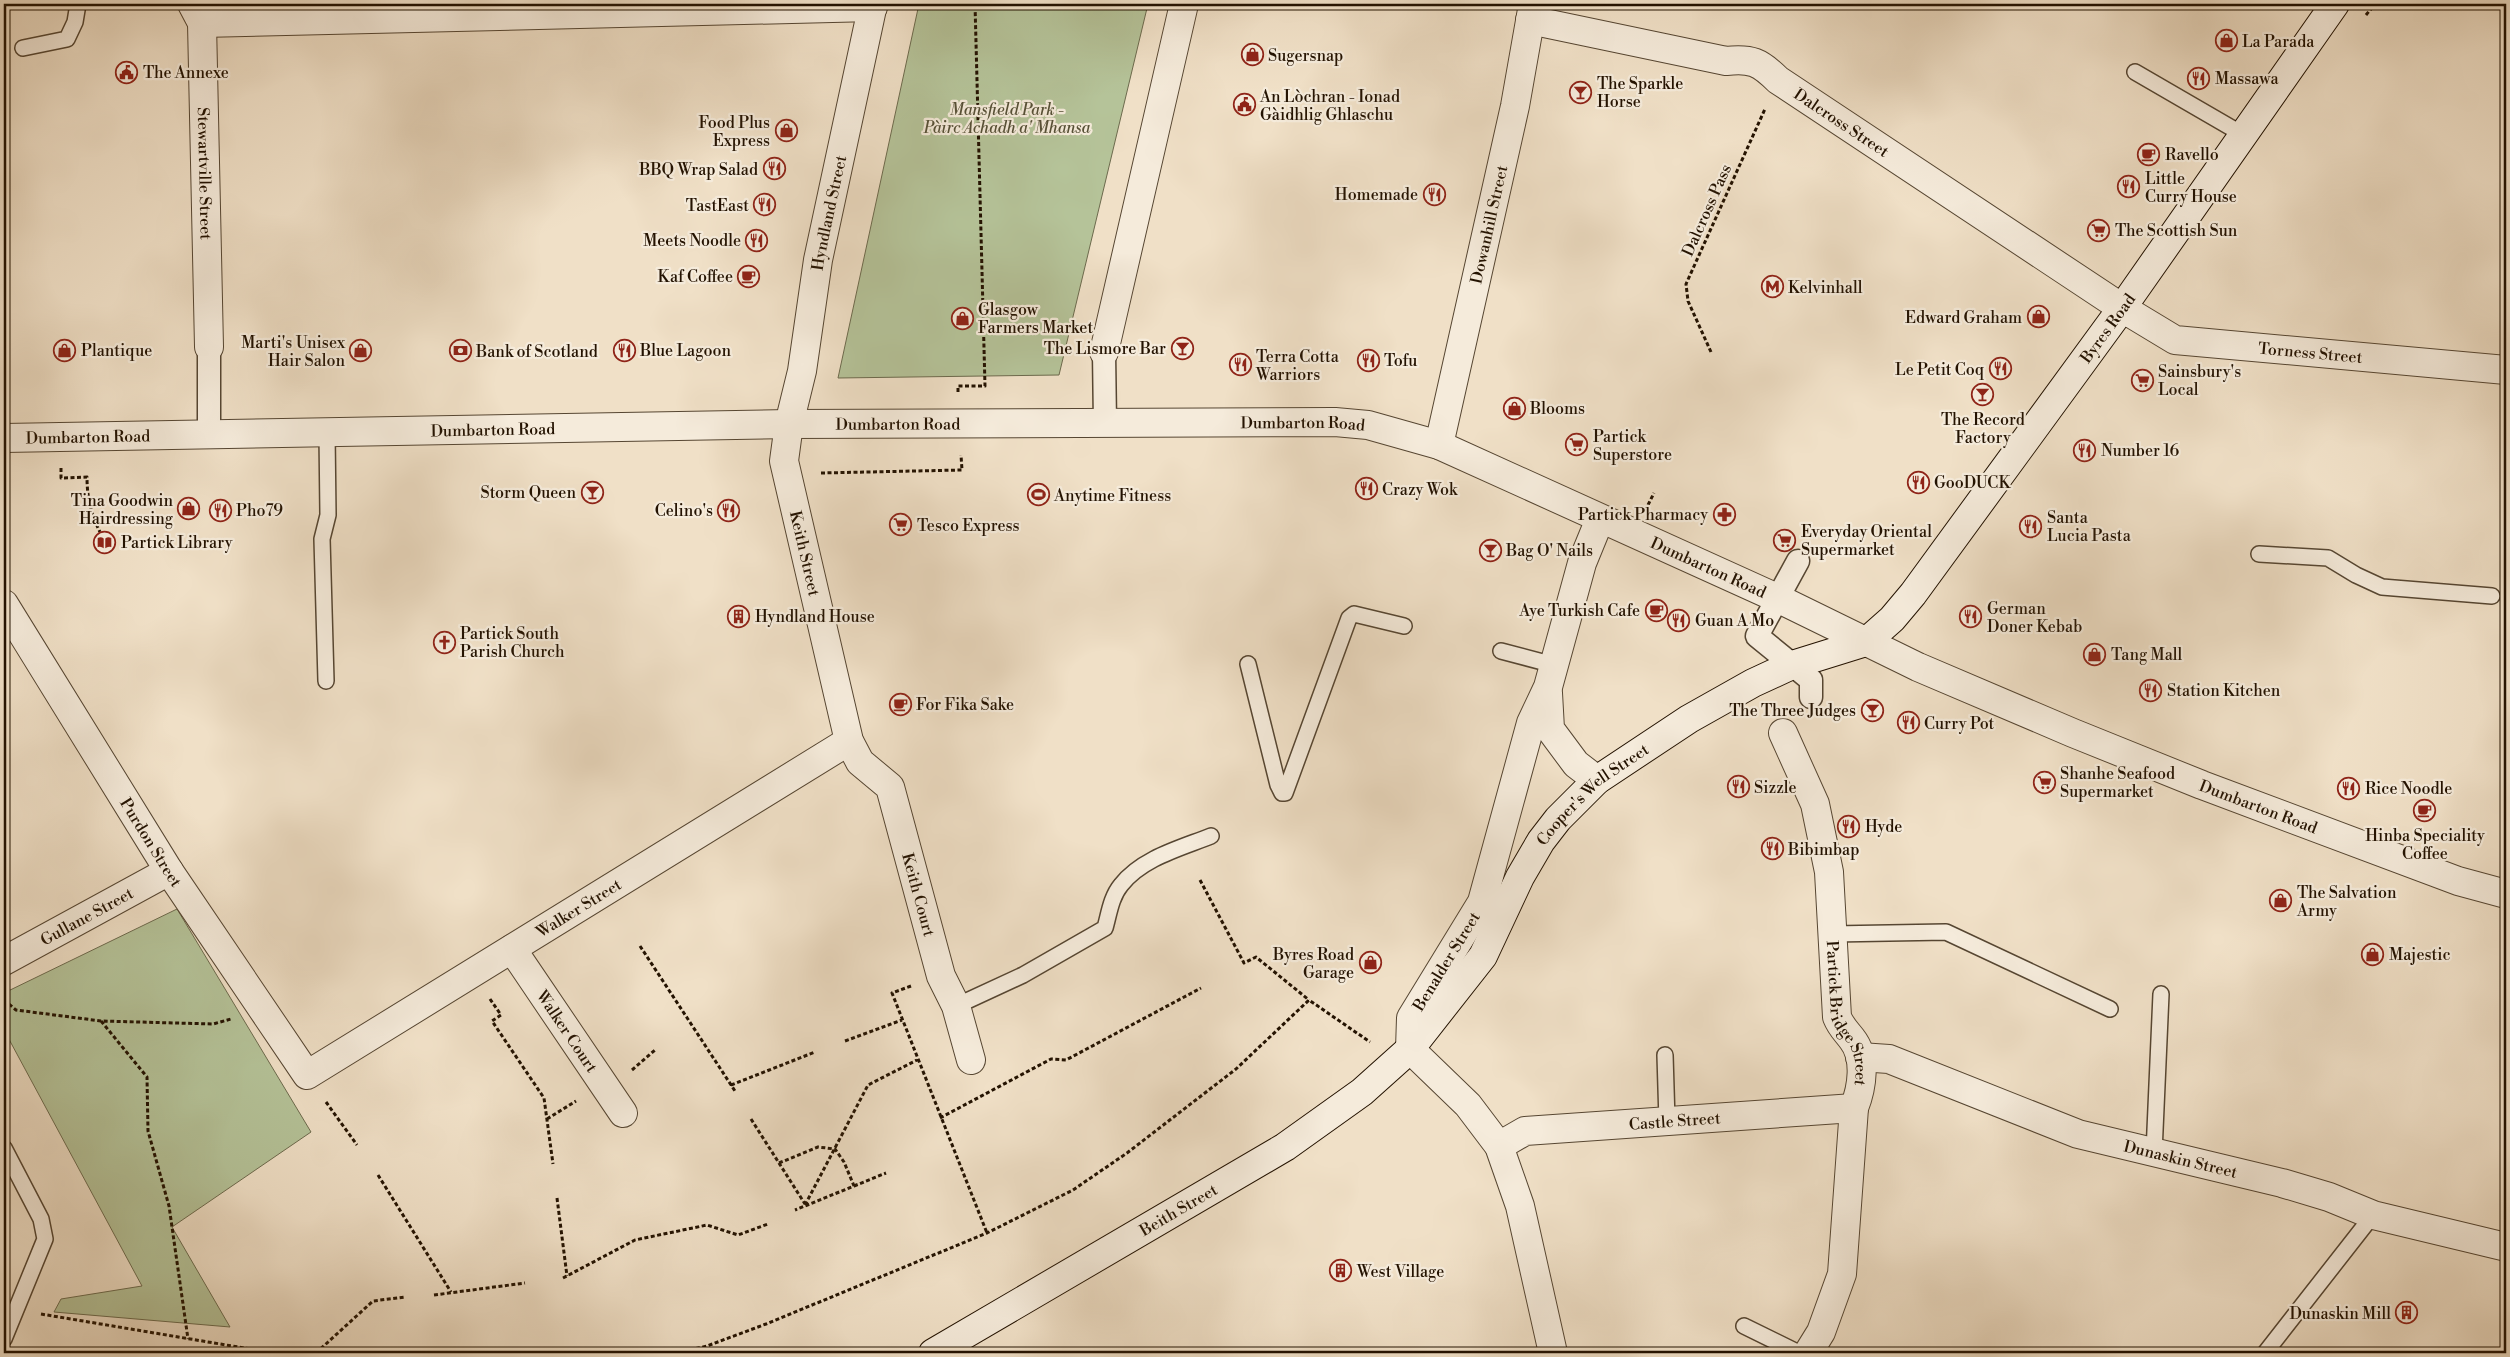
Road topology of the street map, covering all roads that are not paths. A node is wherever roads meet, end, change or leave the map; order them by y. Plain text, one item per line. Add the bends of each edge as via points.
1 (78, 4) edge
2 (1184, 4) edge
3 (2335, 4) edge
4 (873, 5) edge
5 (1532, 12) edge
6 (197, 14) edge
7 (23, 48) dead end
8 (2136, 72) dead end
9 (2242, 134) junction
10 (2122, 308) junction
11 (209, 347) joint
12 (1104, 352) joint
13 (2506, 370) edge
14 (790, 424) junction
15 (1105, 424) junction
16 (327, 432) junction
17 (209, 435) junction
18 (4, 438) edge
19 (1439, 445) junction
20 (1600, 519) junction
21 (2259, 554) dead end
22 (1798, 561) dead end
23 (2492, 596) dead end
24 (1778, 598) junction
25 (4, 604) edge
26 (1404, 626) dead end
27 (1866, 642) junction
28 (1501, 651) dead end
29 (1248, 664) dead end
30 (1792, 666) junction
31 (1551, 676) junction
32 (326, 681) dead end
33 (1811, 697) dead end
34 (1783, 733) dead end
35 (849, 741) junction
36 (1597, 780) junction
37 (1211, 836) dead end
38 (170, 871) junction
39 (2506, 894) edge
40 (1832, 934) junction
41 (512, 949) junction
42 (4, 961) edge
43 (2161, 994) dead end
44 (956, 1006) junction
45 (2110, 1009) dead end
46 (1403, 1054) junction
47 (1665, 1055) dead end
48 (1860, 1057) junction
49 (971, 1060) dead end
50 (307, 1075) joint
51 (1854, 1108) junction
52 (623, 1113) dead end
53 (1667, 1121) junction
54 (1498, 1146) junction
55 (4, 1148) edge
56 (2154, 1153) junction
57 (2373, 1215) junction
58 (2506, 1247) edge
59 (1744, 1326) dead end
60 (4, 1339) edge
61 (932, 1353) edge
62 (1553, 1353) edge
63 (1799, 1353) edge
64 (1808, 1353) edge
65 (2265, 1353) edge

1 - 7 lane via 75,22 67,39
2 - 12 street
3 - 9 street, Byres Road
4 - 6 street
4 - 14 street, Hyndland Street via 818,260 802,371
5 - 10 street, Dalcross Street via 1726,61 1745,59 1763,65 1778,80
5 - 19 street, Dowanhill Street
6 - 11 street, Stewartville Street
8 - 9 lane
9 - 10 street, Byres Road
10 - 13 street, Torness Street via 2175,340
10 - 27 street, Byres Road via 1913,594
11 - 17 street
12 - 15 street
14 - 15 street, Dumbarton Road
14 - 16 street, Dumbarton Road
14 - 35 street, Keith Street via 784,461
15 - 19 street, Dumbarton Road via 1335,422 1368,425
16 - 17 street, Dumbarton Road
16 - 32 lane via 328,515 322,539
17 - 18 street, Dumbarton Road
19 - 20 street, Dumbarton Road
20 - 24 street, Dumbarton Road
20 - 31 street, Benalder Street via 1582,563
21 - 23 lane via 2328,558 2382,587
22 - 24 street
24 - 27 street, Dumbarton Road
24 - 30 street via 1757,636
25 - 38 street, Purdon Street
26 - 29 lane via 1354,614 1349,618 1285,793 1278,786
27 - 30 street, Cooper's Well Street
27 - 39 street, Dumbarton Road via 1918,667 2202,785 2458,881
28 - 31 lane
30 - 33 street via 1811,680
30 - 36 street, Cooper's Well Street via 1752,683 1689,719
31 - 36 street, Benalder Street via 1550,729 1576,764
31 - 46 street, Benalder Street via 1532,723 1482,902 1411,1018
34 - 40 street, Partick Bridge Street via 1815,804 1829,872
35 - 41 street, Walker Street
35 - 44 street, Keith Court via 860,762 890,787 941,976
36 - 46 street, Cooper's Well Street via 1558,819 1542,841 1520,876 1483,956
37 - 44 lane via 1148,862 1121,885 1112,902 1105,928 1023,975
38 - 42 street, Gullane Street
38 - 50 street, Purdon Street
40 - 45 lane via 1946,932
40 - 48 street, Partick Bridge Street via 1837,1017
41 - 50 street, Walker Street
41 - 52 street, Walker Court
43 - 56 lane
44 - 49 street, Keith Court
46 - 54 street via 1468,1105
46 - 61 street, Beith Street via 1362,1092 1285,1147
47 - 53 lane
48 - 51 street, Partick Bridge Street via 1861,1090
48 - 56 street, Dunaskin Street via 1890,1059 2078,1134
51 - 53 street, Castle Street
51 - 64 street, Partick Bridge Street via 1842,1274 1821,1332
53 - 54 street, Castle Street via 1525,1131
54 - 62 street via 1520,1206
55 - 60 lane via 42,1219 45,1239
56 - 57 street, Dunaskin Street via 2310,1192
57 - 58 street, Dunaskin Street
57 - 65 lane
59 - 63 lane

